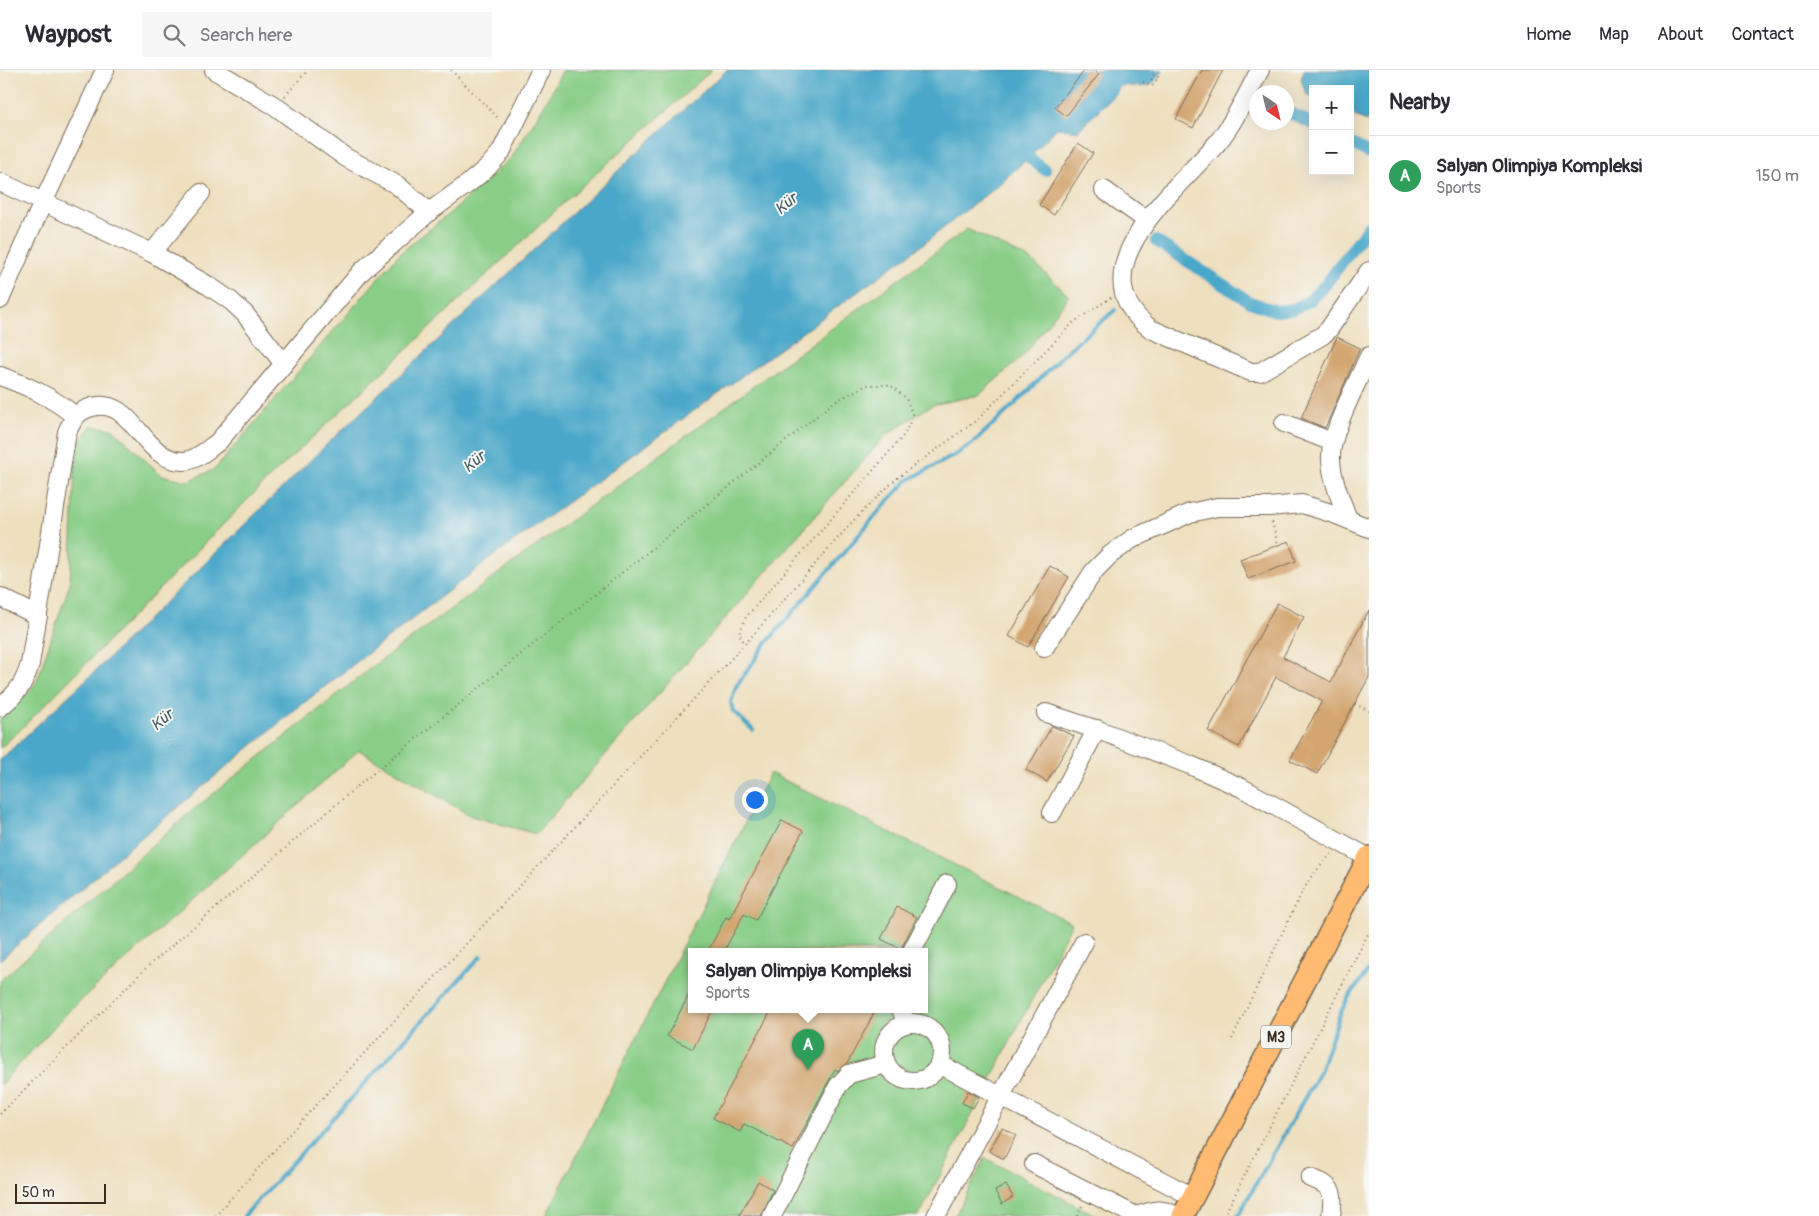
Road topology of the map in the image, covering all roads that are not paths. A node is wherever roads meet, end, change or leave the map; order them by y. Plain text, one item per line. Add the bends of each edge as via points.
1 (105, 70) edge
2 (214, 70) edge
3 (541, 70) edge
4 (1260, 70) edge
5 (0, 182) edge
6 (1104, 190) dead end
7 (201, 193) dead end
8 (43, 202) junction
9 (429, 212) junction
10 (1146, 220) junction
11 (152, 253) junction
12 (1369, 271) edge
13 (0, 300) edge
14 (1369, 356) edge
15 (284, 364) junction
16 (0, 376) edge
17 (75, 416) junction
18 (1284, 423) dead end
19 (1332, 442) junction
20 (1348, 519) junction
21 (1369, 528) edge
22 (0, 597) edge
23 (38, 616) junction
24 (1044, 648) dead end
25 (0, 707) edge
26 (1046, 713) dead end
27 (1096, 730) junction
28 (1052, 813) dead end
29 (1369, 857) edge
30 (947, 884) dead end
31 (1084, 942) dead end
32 (914, 948) edge
33 (904, 1016) edge
34 (886, 1064) junction
35 (939, 1064) junction
36 (1000, 1097) junction
37 (1034, 1164) dead end
38 (1310, 1178) dead end
39 (1188, 1207) edge
40 (772, 1216) edge
41 (936, 1216) edge
42 (1136, 1216) edge
43 (1177, 1216) edge
44 (1331, 1216) edge

1 - 8 street
2 - 9 street via 275,106 346,157 397,185
3 - 9 street via 501,152 469,184
4 - 10 street via 1219,140
5 - 8 street
6 - 10 street
7 - 11 street
8 - 11 street
8 - 13 street
9 - 15 street via 362,271
10 - 12 street via 1134,238 1123,268 1122,290 1128,306 1151,329 1251,372 1260,372 1323,335
11 - 15 street via 232,301
14 - 19 street
15 - 17 street via 218,442 198,457 184,462 168,459 157,452 112,406 98,405
16 - 17 street via 59,402
17 - 23 street via 67,432
18 - 19 street
19 - 20 street via 1330,460 1333,477
20 - 21 street
20 - 24 street via 1302,504 1217,507 1190,513 1132,539 1110,554 1094,571
22 - 23 street
23 - 25 street via 24,683
26 - 27 street
27 - 28 street
27 - 29 street via 1242,788
29 - 39 main road, M3
30 - 32 street
31 - 36 street
33 - 34 street via 886,1039
33 - 35 street via 924,1025 938,1037 941,1046
34 - 35 street via 891,1072 908,1080 926,1078
34 - 40 street via 849,1074 838,1086
35 - 36 street
36 - 39 street
36 - 41 street
37 - 42 street
38 - 44 street via 1330,1187
42 - 43 street via 1156,1209

